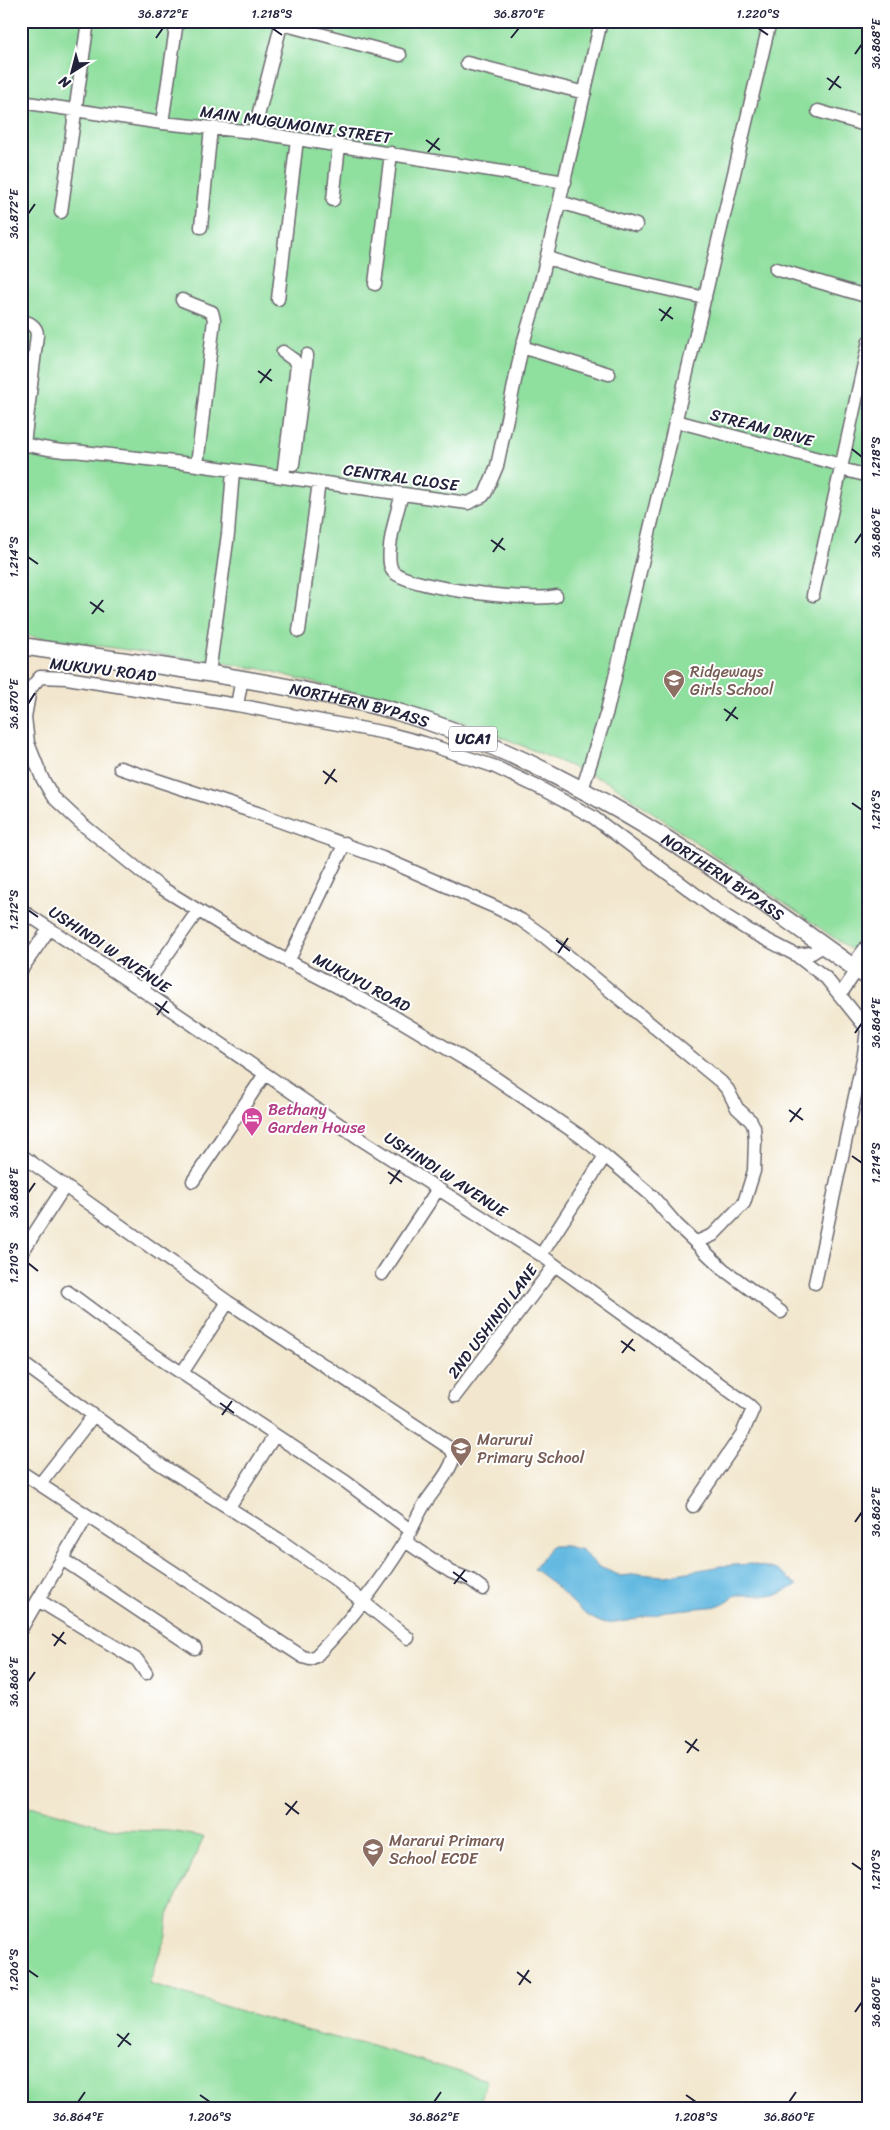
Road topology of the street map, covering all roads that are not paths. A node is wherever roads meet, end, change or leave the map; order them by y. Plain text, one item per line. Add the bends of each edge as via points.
1 (88, 21) edge
2 (178, 21) edge
3 (601, 21) edge
4 (770, 21) edge
5 (282, 23) edge
6 (400, 55) dead end
7 (467, 63) dead end
8 (585, 93) junction
9 (21, 102) edge
10 (74, 111) junction
11 (818, 112) dead end
12 (162, 123) junction
13 (869, 126) edge
14 (211, 128) junction
15 (254, 132) junction
16 (297, 139) junction
17 (339, 145) junction
18 (391, 153) junction
19 (565, 182) junction
20 (333, 200) dead end
21 (560, 202) junction
22 (60, 212) dead end
23 (636, 225) dead end
24 (201, 227) dead end
25 (547, 258) junction
26 (776, 269) dead end
27 (375, 284) dead end
28 (869, 297) edge
29 (705, 298) junction
30 (278, 299) dead end
31 (182, 300) dead end
32 (21, 321) edge
33 (869, 341) edge
34 (522, 347) junction
35 (283, 352) dead end
36 (307, 355) dead end
37 (609, 374) dead end
38 (676, 421) junction
39 (23, 444) edge
40 (197, 466) junction
41 (841, 467) junction
42 (233, 471) junction
43 (869, 476) edge
44 (287, 478) junction
45 (319, 482) junction
46 (402, 495) junction
47 (812, 595) dead end
48 (556, 596) dead end
49 (299, 631) dead end
50 (21, 646) edge
51 (209, 673) junction
52 (242, 678) junction
53 (238, 705) junction
54 (429, 722) junction
55 (424, 743) junction
56 (120, 768) dead end
57 (582, 790) junction
58 (601, 801) junction
59 (592, 817) junction
60 (345, 843) junction
61 (21, 910) edge
62 (197, 912) junction
63 (49, 929) junction
64 (869, 943) edge
65 (823, 946) junction
66 (796, 955) junction
67 (288, 962) junction
68 (21, 970) edge
69 (859, 971) edge
70 (142, 990) junction
71 (840, 995) junction
72 (264, 1074) junction
73 (605, 1156) junction
74 (23, 1159) edge
75 (193, 1181) dead end
76 (65, 1186) junction
77 (438, 1189) junction
78 (694, 1241) junction
79 (21, 1254) edge
80 (541, 1255) junction
81 (555, 1265) junction
82 (382, 1274) dead end
83 (815, 1283) dead end
84 (68, 1292) dead end
85 (228, 1302) junction
86 (781, 1312) dead end
87 (21, 1362) edge
88 (182, 1373) junction
89 (455, 1396) dead end
90 (92, 1416) junction
91 (275, 1435) junction
92 (22, 1475) edge
93 (40, 1484) junction
94 (693, 1506) dead end
95 (229, 1507) junction
96 (87, 1516) junction
97 (408, 1535) junction
98 (62, 1559) junction
99 (484, 1589) dead end
100 (38, 1600) junction
101 (363, 1603) junction
102 (21, 1629) edge
103 (408, 1638) dead end
104 (195, 1648) dead end
105 (146, 1673) dead end

1 - 10 street
2 - 12 street
3 - 8 street, CENTRAL CLOSE
4 - 29 street
5 - 6 street
5 - 15 street
7 - 8 street
8 - 19 street, CENTRAL CLOSE
9 - 10 street, MAIN MUGUMOINI STREET
10 - 12 street, MAIN MUGUMOINI STREET
10 - 22 street
11 - 13 street
12 - 14 street, MAIN MUGUMOINI STREET
14 - 15 street, MAIN MUGUMOINI STREET
14 - 24 street
15 - 16 street, MAIN MUGUMOINI STREET
16 - 17 street, MAIN MUGUMOINI STREET
16 - 30 street
17 - 18 street, MAIN MUGUMOINI STREET
17 - 20 street
18 - 19 street, MAIN MUGUMOINI STREET
18 - 27 street
19 - 21 street, CENTRAL CLOSE
21 - 23 street
21 - 25 street, CENTRAL CLOSE
25 - 29 street via 600,274
25 - 34 street, CENTRAL CLOSE
26 - 28 street
29 - 38 street
31 - 40 street via 212,312 214,320
32 - 39 street via 37,330
33 - 41 street
34 - 37 street
34 - 46 street, CENTRAL CLOSE via 497,466 486,492 468,503
35 - 44 street via 297,365
36 - 44 street
38 - 41 street, STREAM DRIVE
38 - 57 street via 607,711
39 - 40 street, CENTRAL CLOSE via 65,452
40 - 42 street, CENTRAL CLOSE
41 - 43 street, STREAM DRIVE
41 - 47 street
42 - 44 street, CENTRAL CLOSE
42 - 51 street
44 - 45 street, CENTRAL CLOSE
45 - 46 street, CENTRAL CLOSE
45 - 49 street
46 - 48 street via 389,559 396,574 419,583 513,598 546,599
50 - 51 main road, NORTHERN BYPASS / UCA1
51 - 52 main road, NORTHERN BYPASS / UCA1
52 - 53 street
52 - 54 main road, NORTHERN BYPASS / UCA1 via 344,698
53 - 55 street, MUKUYU ROAD
53 - 62 street, MUKUYU ROAD via 49,676 37,679 30,689 25,717 28,743 33,760 53,797 144,875
54 - 55 street
54 - 57 main road, NORTHERN BYPASS / UCA1 via 515,756
55 - 59 street, MUKUYU ROAD via 506,772
56 - 60 street
57 - 58 main road, NORTHERN BYPASS / UCA1
58 - 59 street
58 - 65 main road, NORTHERN BYPASS / UCA1 via 733,882
59 - 66 street, MUKUYU ROAD via 729,919
60 - 67 street
60 - 78 street via 521,920 681,1047 728,1090 735,1105 754,1127 754,1171 747,1196 734,1215 713,1235
61 - 63 street, USHINDI W AVENUE
62 - 67 street, MUKUYU ROAD
62 - 70 street
63 - 68 street
63 - 70 street, USHINDI W AVENUE
64 - 69 street
65 - 66 street via 812,953
65 - 69 main road, NORTHERN BYPASS / UCA1
66 - 71 street, MUKUYU ROAD via 826,978
67 - 73 street, MUKUYU ROAD via 444,1045
69 - 71 street
70 - 72 street, USHINDI W AVENUE
71 - 83 street, MUKUYU ROAD via 866,1025 867,1036
72 - 75 street
72 - 77 street, USHINDI W AVENUE
73 - 78 street, MUKUYU ROAD via 652,1196
73 - 80 street, 2ND USHINDI LANE
74 - 76 street
76 - 79 street
76 - 85 street
77 - 80 street, USHINDI W AVENUE
77 - 82 street
78 - 86 street, MUKUYU ROAD via 723,1269
80 - 81 street, USHINDI W AVENUE
81 - 89 street, 2ND USHINDI LANE
81 - 94 street, USHINDI W AVENUE via 752,1408 744,1430
84 - 88 street
85 - 88 street
85 - 97 street via 453,1452 450,1466
87 - 90 street
88 - 91 street
90 - 93 street
90 - 95 street via 179,1477
91 - 95 street
91 - 97 street via 374,1502
92 - 93 street
93 - 96 street
95 - 101 street via 336,1580
96 - 98 street
96 - 101 street via 302,1657 310,1659 326,1645
97 - 99 street via 451,1572 472,1580
97 - 101 street
98 - 100 street
98 - 104 street
100 - 102 street
100 - 105 street via 137,1660
101 - 103 street

